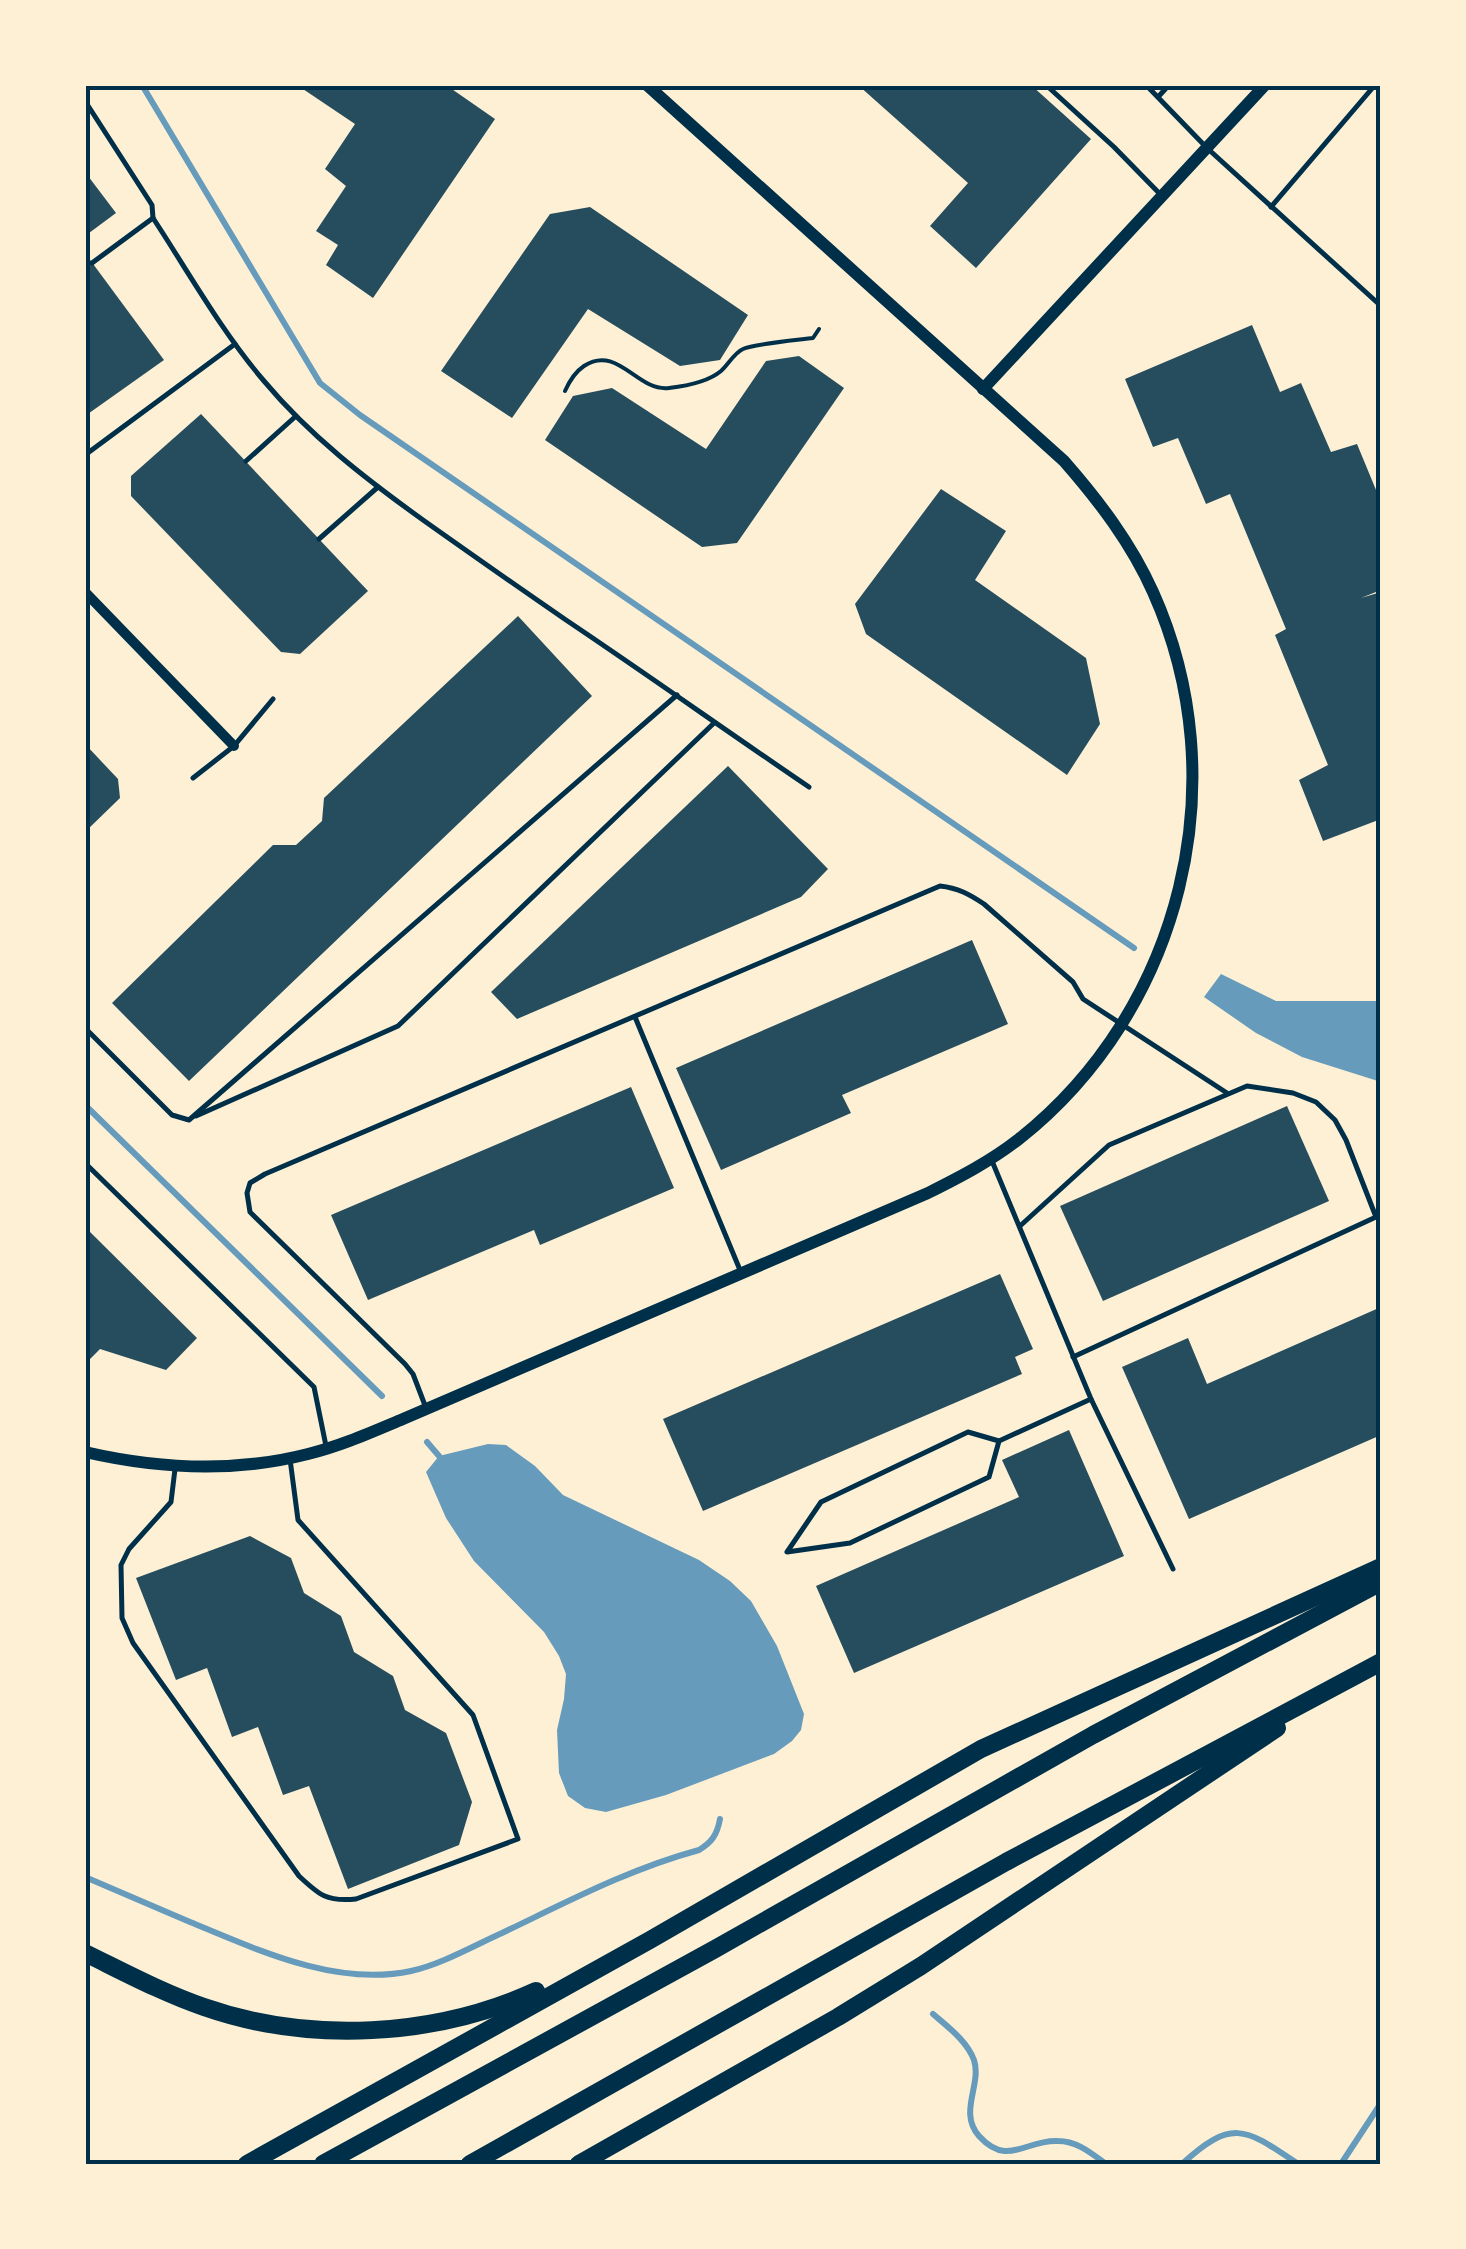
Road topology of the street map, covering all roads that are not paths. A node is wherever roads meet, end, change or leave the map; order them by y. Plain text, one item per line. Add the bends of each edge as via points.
1 (649, 85) edge
2 (1046, 85) edge
3 (1146, 85) edge
4 (1168, 85) edge
5 (1265, 85) edge
6 (1376, 85) edge
7 (1158, 97) junction
8 (85, 101) edge
9 (1207, 148) junction
10 (1162, 196) junction
11 (1271, 207) junction
12 (154, 218) junction
13 (92, 263) dead end
14 (1381, 306) edge
15 (235, 344) junction
16 (982, 389) junction
17 (296, 416) junction
18 (85, 455) edge
19 (246, 461) dead end
20 (378, 488) junction
21 (319, 539) dead end
22 (85, 592) edge
23 (678, 694) junction
24 (273, 700) dead end
25 (714, 723) junction
26 (234, 746) junction
27 (194, 778) dead end
28 (810, 787) dead end
29 (635, 1016) junction
30 (1121, 1026) junction
31 (85, 1028) edge
32 (1227, 1093) junction
33 (189, 1120) junction
34 (991, 1159) junction
35 (85, 1163) edge
36 (1019, 1226) junction
37 (741, 1273) junction
38 (1073, 1357) junction
39 (1091, 1399) junction
40 (427, 1408) junction
41 (999, 1441) junction
42 (326, 1448) junction
43 (86, 1452) edge
44 (290, 1458) junction
45 (175, 1466) junction
46 (85, 1479) edge
47 (1381, 1567) edge
48 (1173, 1569) dead end
49 (1381, 1582) edge
50 (1381, 1662) edge
51 (1361, 1673) junction
52 (650, 1940) junction
53 (85, 1953) edge
54 (659, 2118) junction
55 (248, 2164) edge
56 (323, 2164) edge
57 (470, 2164) edge
58 (579, 2164) edge
59 (602, 2164) edge

1 - 16 street
2 - 10 lane
3 - 7 lane
4 - 7 lane
5 - 9 street
6 - 11 lane
7 - 9 lane
8 - 12 lane via 144,191
9 - 10 street
9 - 11 lane
10 - 16 street
11 - 14 lane
12 - 13 lane
12 - 15 lane
15 - 17 lane
15 - 18 lane
16 - 30 street via 1064,461 1122,536 1153,592 1184,684 1192,748 1189,848 1162,946
17 - 19 lane
17 - 20 lane
20 - 21 lane
20 - 23 lane
22 - 26 street
23 - 25 lane
23 - 33 lane
24 - 26 lane
25 - 28 lane
25 - 33 lane via 398,1026
26 - 27 lane
29 - 30 lane via 940,886 984,904 1073,982 1083,999
29 - 37 lane
29 - 40 lane via 250,1183 250,1212 405,1364
30 - 32 lane
30 - 34 street via 1071,1091
31 - 33 lane via 172,1115
32 - 36 lane via 1109,1145
32 - 38 lane via 1258,1087 1316,1102 1346,1140 1376,1216
34 - 36 lane
34 - 37 street via 928,1194
35 - 42 lane via 314,1387
36 - 38 lane
37 - 40 street
38 - 39 lane
39 - 41 lane
39 - 48 lane
40 - 42 street
41 - 41 lane via 968,1432 821,1502 787,1552 850,1543 990,1477
42 - 44 street
43 - 45 street
43 - 46 lane
44 - 45 street
44 - 45 lane via 298,1520 473,1715 518,1839 356,1899 328,1899 299,1876 126,1631 121,1565 171,1502
47 - 52 highway via 981,1749
49 - 56 highway
50 - 51 highway
51 - 54 highway via 922,1966
51 - 57 highway via 1006,1862
52 - 53 highway via 522,1998 439,2024 340,2031 204,2007
52 - 55 highway
54 - 58 highway
54 - 59 highway

